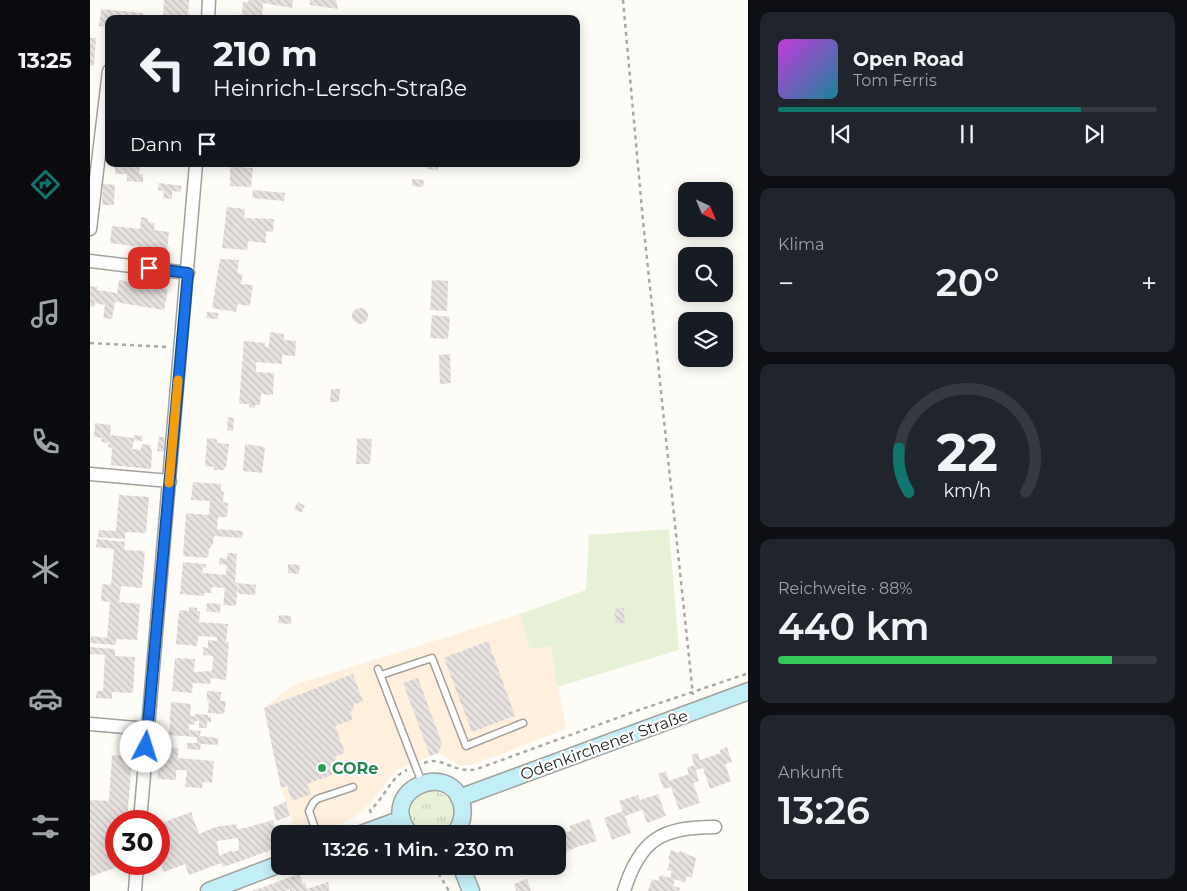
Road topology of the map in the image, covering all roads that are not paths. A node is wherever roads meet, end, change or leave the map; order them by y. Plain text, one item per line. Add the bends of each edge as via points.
1 (209, 0) edge
2 (208, 15) edge
3 (105, 104) edge
4 (196, 167) edge
5 (90, 228) edge
6 (90, 261) edge
7 (188, 273) junction
8 (90, 474) edge
9 (170, 481) junction
10 (748, 691) edge
11 (523, 722) dead end
12 (90, 724) edge
13 (148, 728) junction
14 (422, 783) junction
15 (353, 787) dead end
16 (459, 798) junction
17 (141, 810) edge
18 (402, 819) junction
19 (314, 825) edge
20 (385, 825) edge
21 (404, 825) edge
22 (459, 825) edge
23 (715, 827) dead end
24 (271, 867) edge
25 (136, 875) edge
26 (465, 875) edge
27 (135, 891) edge
28 (209, 891) edge
29 (471, 891) edge
30 (624, 891) edge

1 - 2 street
3 - 5 street
4 - 7 street
6 - 7 street
7 - 9 street
8 - 9 street
9 - 13 street
10 - 16 main road, Odenkirchener Straße
11 - 14 lane via 466,746 432,658 380,672
12 - 13 street
13 - 17 street
14 - 16 main road via 443,784 454,790
14 - 18 main road via 405,797
15 - 19 lane via 313,803 309,811
16 - 22 main road via 462,815
18 - 20 main road
18 - 21 main road
23 - 30 street via 687,828 658,838 640,854
24 - 28 main road
25 - 27 street
26 - 29 main road

